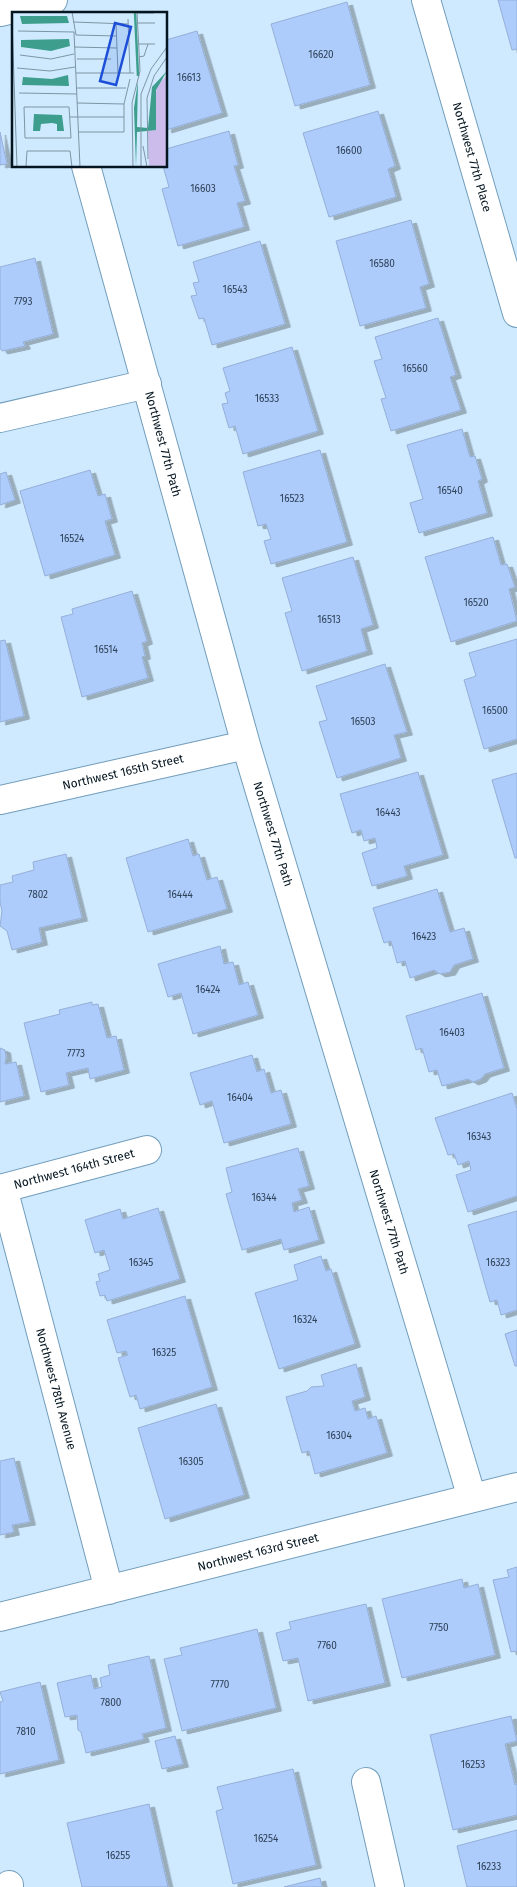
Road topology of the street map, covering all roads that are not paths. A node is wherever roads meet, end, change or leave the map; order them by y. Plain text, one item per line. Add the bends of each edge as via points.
1 (426, 0) edge
2 (45, 6) edge
3 (0, 12) edge
4 (87, 168) edge
5 (517, 313) edge
6 (147, 384) junction
7 (0, 418) edge
8 (246, 745) junction
9 (0, 800) edge
10 (147, 1150) dead end
11 (2, 1188) edge
12 (517, 1487) edge
13 (472, 1498) junction
14 (109, 1590) junction
15 (0, 1617) edge
16 (366, 1782) dead end
17 (390, 1887) edge

1 - 5 street, Northwest 77th Place
2 - 3 street
4 - 6 street, Northwest 77th Path
6 - 7 street
6 - 8 street, Northwest 77th Path
8 - 9 street, Northwest 165th Street
8 - 13 street, Northwest 77th Path
10 - 11 street, Northwest 164th Street
11 - 14 street, Northwest 78th Avenue
12 - 13 street, Northwest 163rd Street
13 - 14 street, Northwest 163rd Street
14 - 15 street, Northwest 163rd Street
16 - 17 street

